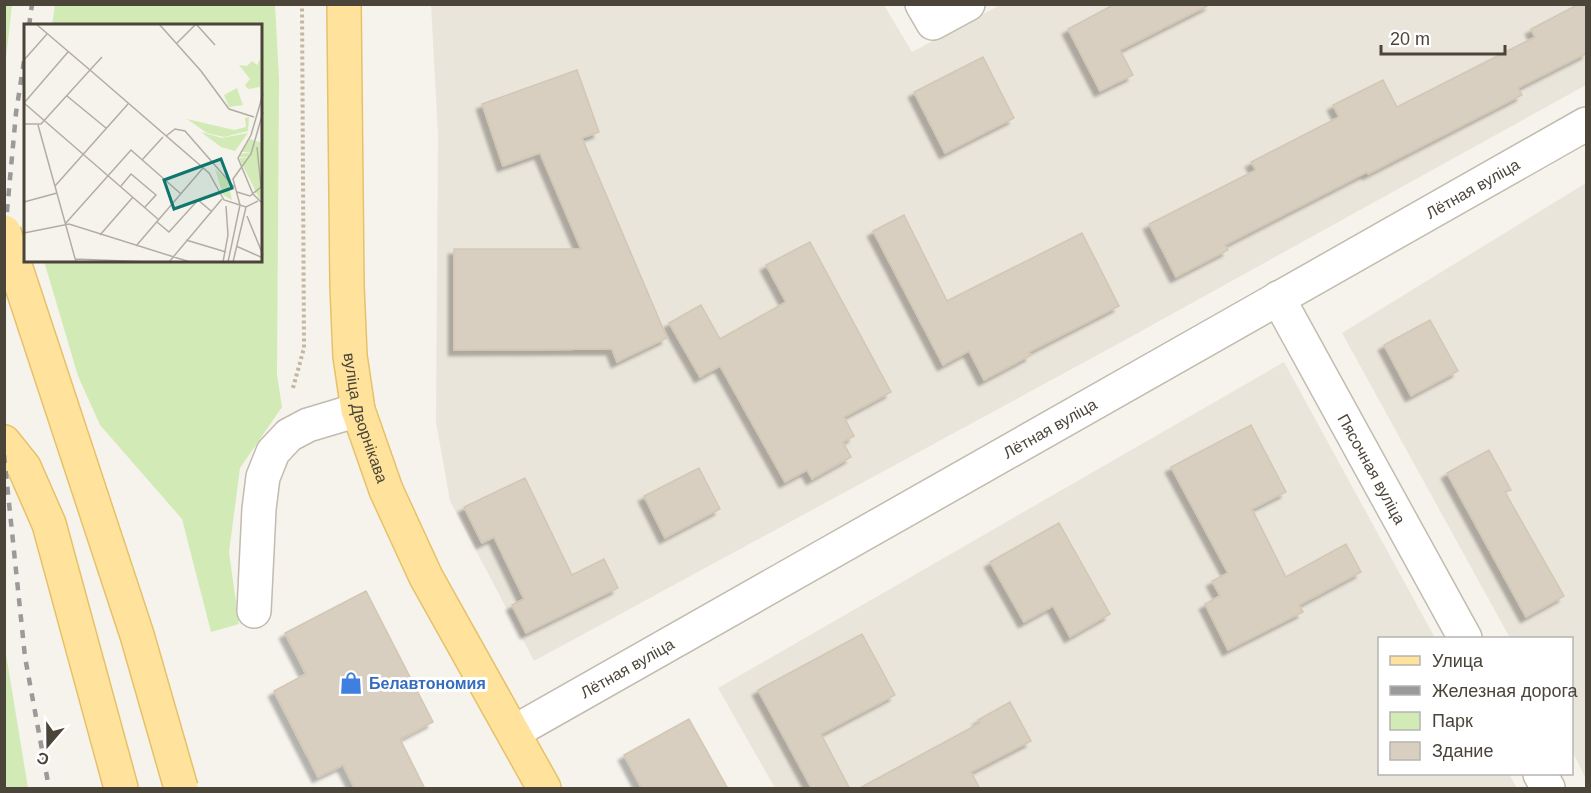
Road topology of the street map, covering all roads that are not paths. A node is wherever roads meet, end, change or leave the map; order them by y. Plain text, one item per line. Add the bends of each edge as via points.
1 (344, 4) edge
2 (922, 4) edge
3 (968, 4) edge
4 (1587, 124) edge
5 (4, 232) edge
6 (1278, 298) junction
7 (358, 410) junction
8 (4, 442) edge
9 (254, 611) dead end
10 (1465, 637) edge
11 (514, 732) junction
12 (1541, 775) edge
13 (121, 789) edge
14 (181, 789) edge
15 (544, 789) edge
16 (1548, 789) edge

1 - 7 main road, вуліца Дворнікава via 347,286 350,356
2 - 3 street via 933,23
4 - 6 street, Лётная вуліца
5 - 14 main road, bridge via 137,635
6 - 10 street, Пясочная вуліца
6 - 11 street, Лётная вуліца
7 - 9 street via 308,425 289,435 273,452 263,477 258,509
7 - 11 main road, вуліца Дворнікава via 386,490 426,577
8 - 13 main road via 24,467 49,524
11 - 15 main road, вуліца Дворнікава
12 - 16 street

